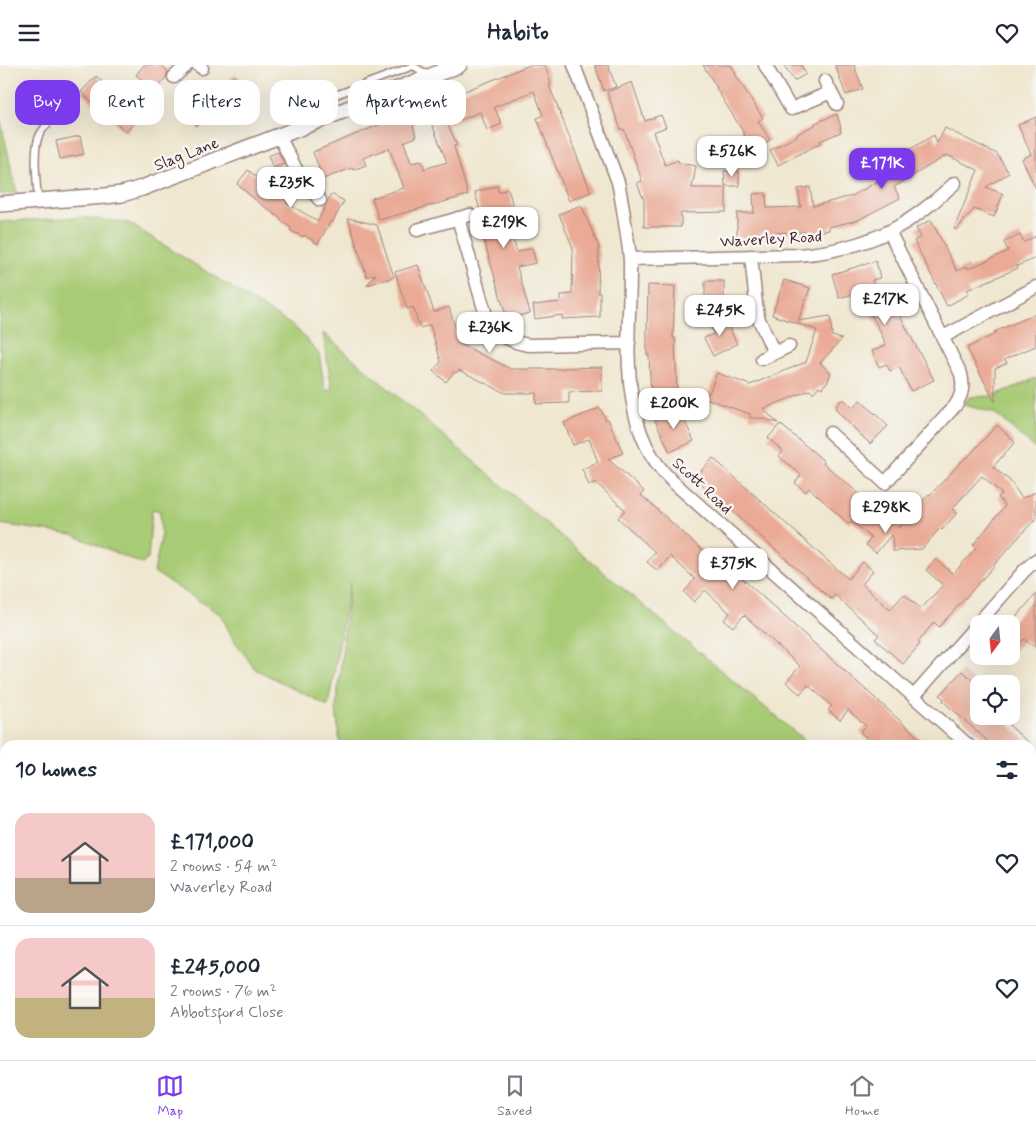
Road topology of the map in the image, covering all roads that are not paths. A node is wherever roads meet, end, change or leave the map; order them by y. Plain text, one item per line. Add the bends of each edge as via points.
1 (187, 65) edge
2 (574, 65) edge
3 (765, 65) edge
4 (454, 66) edge
5 (431, 76) junction
6 (174, 77) dead end
7 (831, 93) dead end
8 (338, 94) edge
9 (47, 125) edge
10 (279, 136) junction
11 (955, 183) dead end
12 (320, 200) dead end
13 (38, 201) junction
14 (0, 204) edge
15 (417, 229) dead end
16 (889, 231) junction
17 (751, 256) junction
18 (630, 259) junction
19 (1036, 287) edge
20 (943, 337) junction
21 (629, 343) junction
22 (789, 346) dead end
23 (774, 353) junction
24 (762, 359) dead end
25 (830, 433) dead end
26 (1036, 559) edge
27 (914, 696) junction
28 (962, 740) edge

1 - 6 street
2 - 18 street, Scott Road via 618,182
3 - 7 street via 792,109
4 - 5 street, Slag Lane
5 - 8 lane via 413,66
5 - 10 street, Slag Lane
9 - 13 lane via 37,140
10 - 12 street via 300,177
10 - 13 street, Slag Lane via 122,194
11 - 16 street, Waverley Road via 932,203
13 - 14 street, Slag Lane
15 - 21 street via 464,217 487,319 493,328 515,342 530,345
16 - 17 street, Waverley Road via 819,253
16 - 20 street
17 - 18 street, Waverley Road
17 - 23 street via 758,317
18 - 21 street, Scott Road
19 - 20 street
20 - 25 street via 961,374 963,390 955,406 885,483
21 - 27 street, Scott Road via 630,381 636,418 646,445 662,472
22 - 23 street
23 - 24 street
26 - 27 street
27 - 28 street, Scott Road

